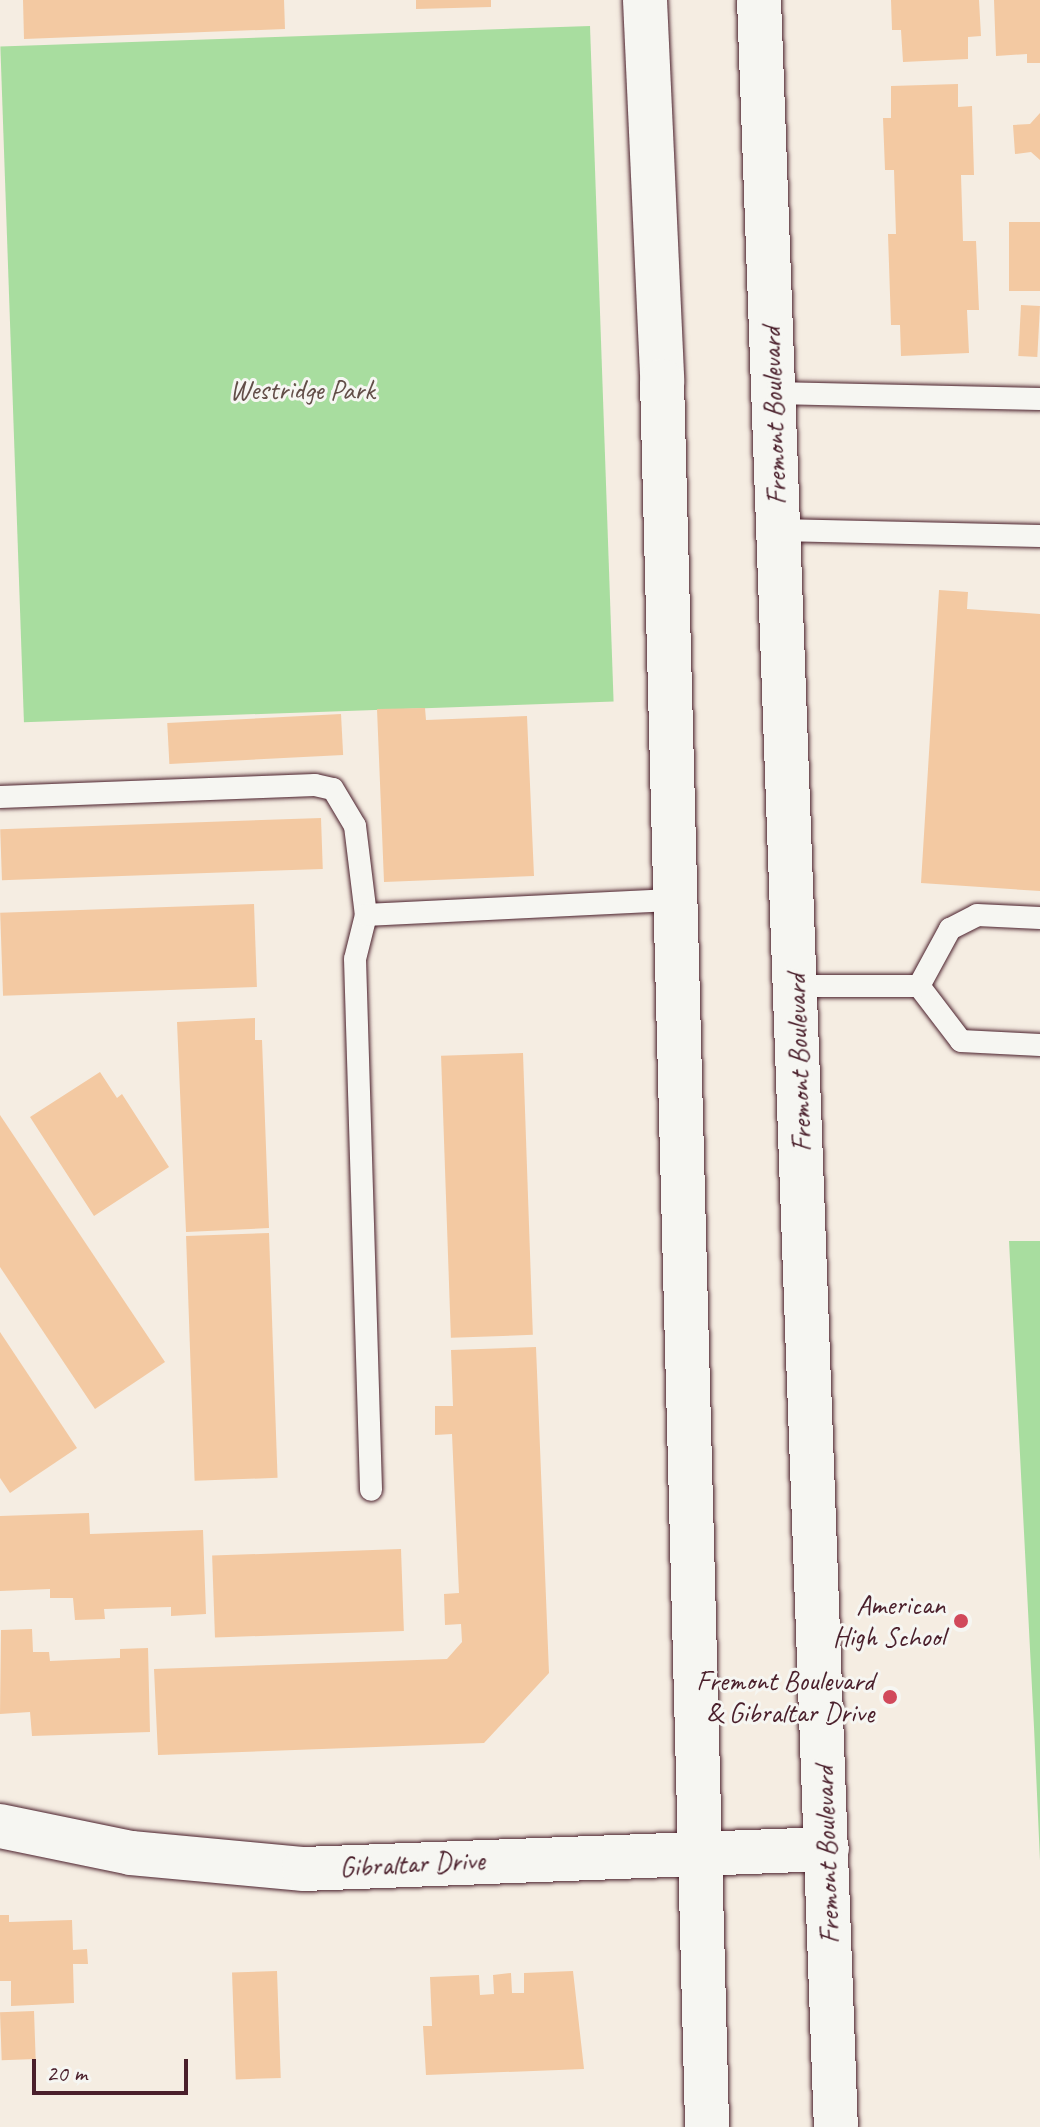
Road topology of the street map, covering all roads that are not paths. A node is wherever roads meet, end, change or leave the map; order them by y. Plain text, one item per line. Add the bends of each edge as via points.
1 (645, 0) edge
2 (759, 0) edge
3 (774, 393) junction
4 (1040, 399) edge
5 (779, 530) junction
6 (1040, 536) edge
7 (0, 797) edge
8 (676, 900) junction
9 (366, 915) junction
10 (1040, 918) edge
11 (796, 986) junction
12 (919, 986) junction
13 (1040, 1045) edge
14 (371, 1490) dead end
15 (0, 1826) edge
16 (827, 1849) junction
17 (700, 1850) junction
18 (707, 2127) edge
19 (836, 2127) edge

1 - 8 main road
2 - 3 main road, Fremont Boulevard
3 - 4 lane
3 - 5 main road, Fremont Boulevard
5 - 6 lane
5 - 11 main road, Fremont Boulevard
7 - 9 lane via 315,785 333,789 355,826
8 - 9 lane
8 - 17 main road
9 - 14 lane via 355,959
10 - 12 lane via 977,915 950,929
11 - 12 lane
11 - 16 main road, Fremont Boulevard
12 - 13 lane via 961,1041
15 - 17 main road, Gibraltar Drive via 131,1853 304,1869
16 - 17 main road, Gibraltar Drive
16 - 19 main road, Fremont Boulevard
17 - 18 main road

